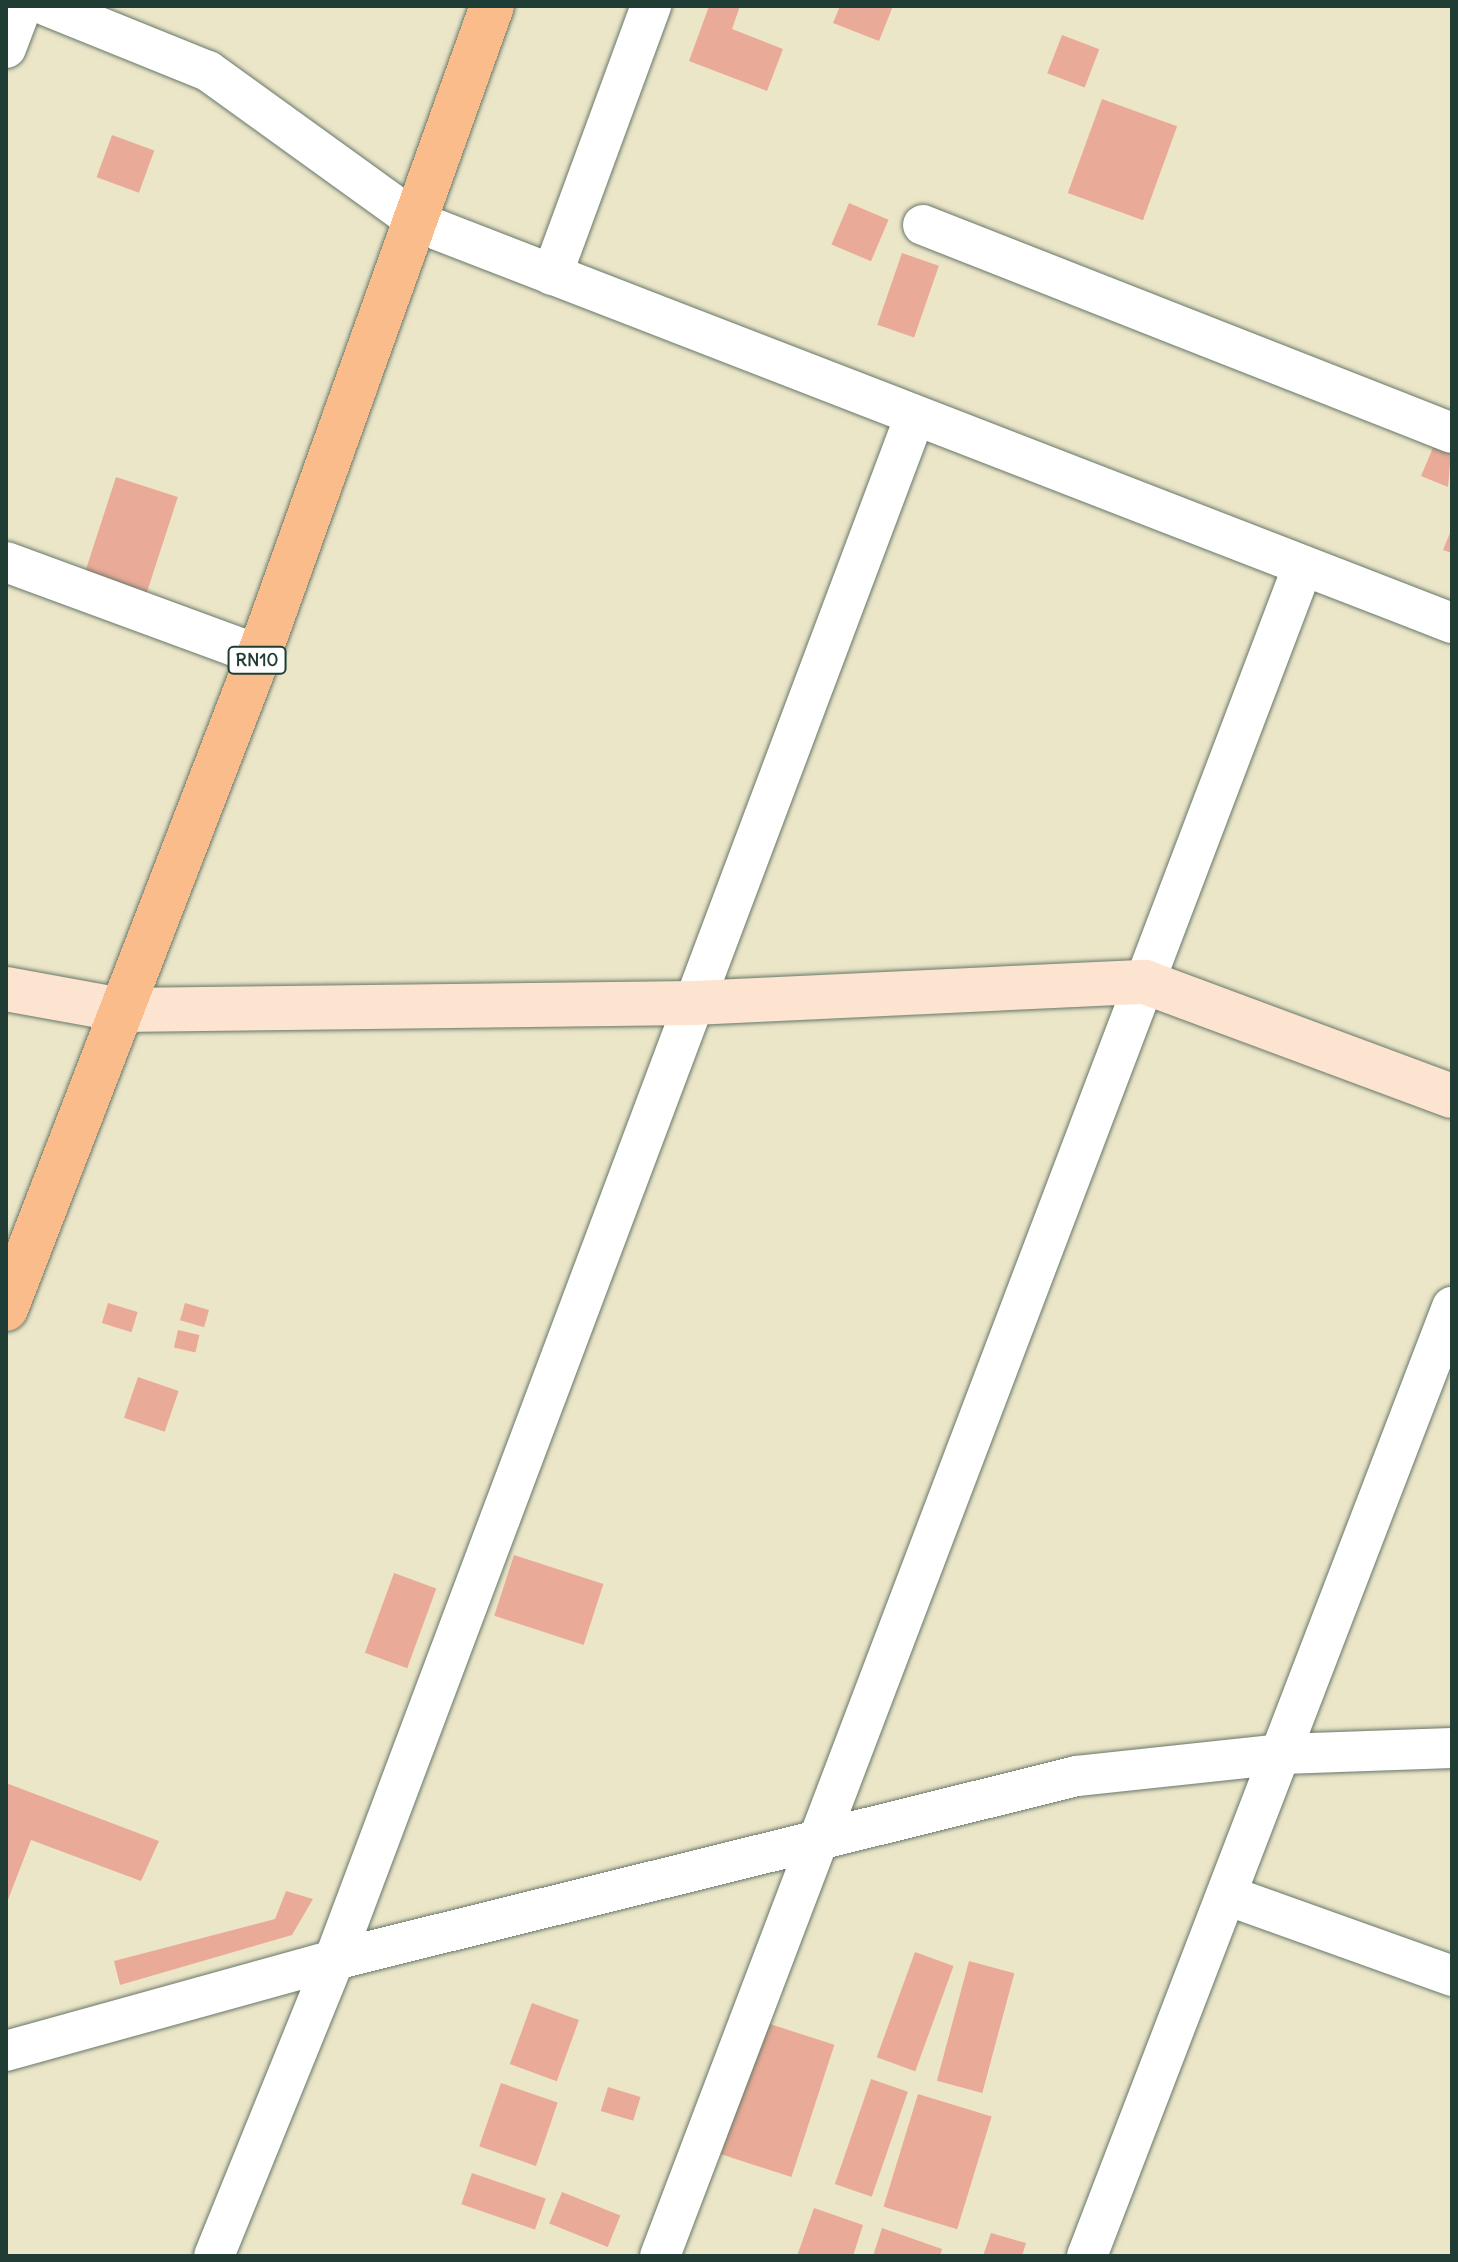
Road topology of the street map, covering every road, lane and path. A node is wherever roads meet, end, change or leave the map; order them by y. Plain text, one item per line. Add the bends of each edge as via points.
1 (22, 6) edge
2 (47, 6) edge
3 (492, 6) edge
4 (651, 6) edge
5 (6, 48) edge
6 (417, 222) junction
7 (923, 225) dead end
8 (552, 275) junction
9 (915, 416) junction
10 (1452, 433) edge
11 (6, 562) edge
12 (1303, 566) junction
13 (1452, 623) edge
14 (259, 655) junction
15 (1145, 982) junction
16 (6, 989) edge
17 (693, 1003) junction
18 (121, 1010) junction
19 (1452, 1096) edge
20 (1452, 1307) edge
21 (6, 1309) edge
22 (1452, 1748) edge
23 (1283, 1754) junction
24 (824, 1836) junction
25 (1229, 1896) junction
26 (334, 1960) junction
27 (1452, 1976) edge
28 (6, 2051) edge
29 (214, 2256) edge
30 (660, 2256) edge
31 (1087, 2256) edge

1 - 5 street
2 - 6 street via 208,71
3 - 6 highway, RN10
4 - 8 street
6 - 8 street
6 - 14 highway, RN10
7 - 10 street
8 - 9 street
9 - 12 street
9 - 17 street
11 - 14 street
12 - 13 street
12 - 15 street
14 - 18 highway, RN10
15 - 17 street
15 - 19 street
15 - 24 street
16 - 18 street
17 - 18 street
17 - 26 street
18 - 21 highway, RN10
20 - 23 street
22 - 23 street
23 - 24 street via 1077,1776
23 - 25 street
24 - 26 street
24 - 30 street
25 - 27 street
25 - 31 street
26 - 28 street
26 - 29 street

